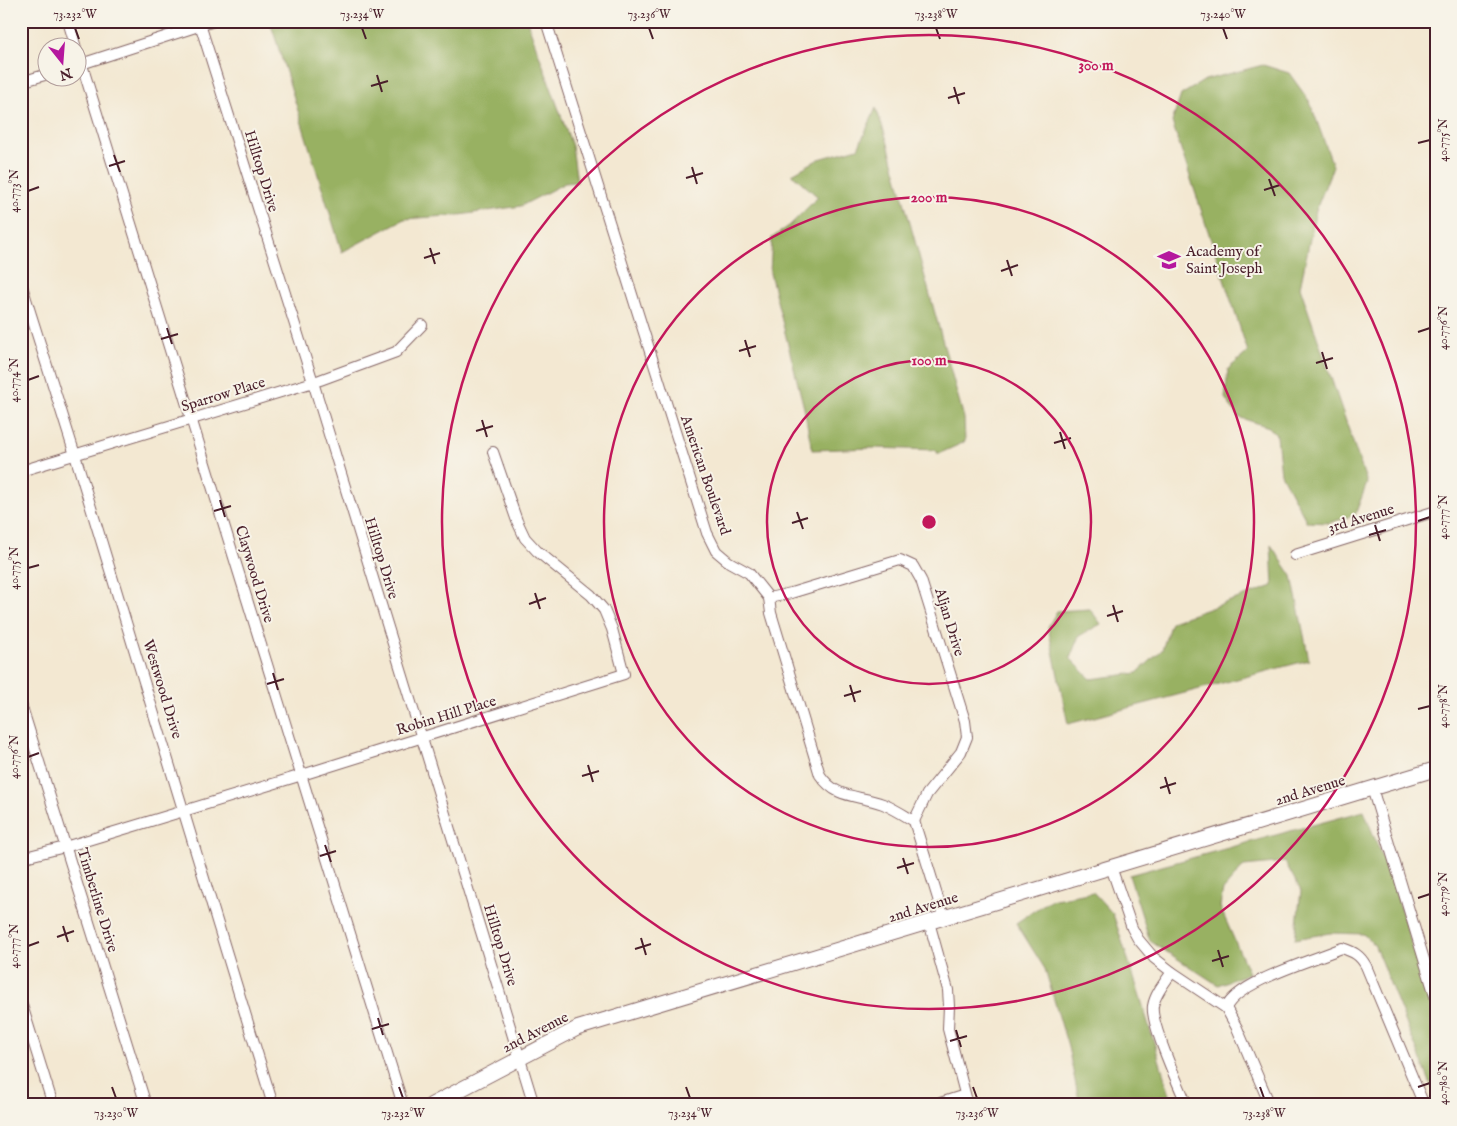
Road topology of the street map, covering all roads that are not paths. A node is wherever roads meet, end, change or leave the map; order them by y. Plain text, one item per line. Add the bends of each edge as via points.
1 (68, 21) edge
2 (214, 21) edge
3 (546, 21) edge
4 (200, 23) edge
5 (73, 38) edge
6 (88, 61) edge
7 (38, 77) edge
8 (21, 82) edge
9 (87, 88) edge
10 (21, 283) edge
11 (422, 325) dead end
12 (313, 382) junction
13 (192, 418) junction
14 (493, 452) dead end
15 (75, 454) junction
16 (21, 471) edge
17 (1436, 511) edge
18 (1295, 555) dead end
19 (769, 598) junction
20 (21, 704) edge
21 (421, 738) junction
22 (1436, 769) edge
23 (302, 776) junction
24 (1372, 788) junction
25 (184, 810) junction
26 (914, 821) junction
27 (66, 847) junction
28 (21, 858) edge
29 (1112, 867) junction
30 (944, 918) junction
31 (929, 922) junction
32 (1172, 972) junction
33 (1436, 999) edge
34 (21, 1002) edge
35 (1226, 1008) junction
36 (520, 1058) junction
37 (967, 1100) edge
38 (54, 1105) edge
39 (146, 1105) edge
40 (273, 1105) edge
41 (403, 1105) edge
42 (431, 1105) edge
43 (534, 1105) edge
44 (934, 1105) edge
45 (1187, 1105) edge
46 (1270, 1105) edge
47 (1424, 1105) edge

1 - 5 street
2 - 4 street
3 - 19 street, American Boulevard via 707,533 716,551 749,573
4 - 6 street
4 - 12 street, Hilltop Drive
7 - 8 street
9 - 13 street, Claywood Drive
10 - 15 street, Westwood Drive
11 - 12 street, Sparrow Place via 396,352
12 - 13 street, Sparrow Place
12 - 21 street, Hilltop Drive
13 - 15 street, Sparrow Place
13 - 23 street, Claywood Drive
14 - 21 street, Robin Hill Place via 525,538 604,610 624,674
15 - 16 street, Sparrow Place
15 - 25 street, Westwood Drive
17 - 18 street, 3rd Avenue
19 - 26 street, American Boulevard via 820,775 827,785 840,793 882,804
19 - 26 street, Aljan Drive via 900,560 913,566 922,580 965,720 966,737 961,752 927,794
20 - 27 street, Timberline Drive
21 - 23 street, Robin Hill Place
21 - 36 street, Hilltop Drive
22 - 24 street, 2nd Avenue
23 - 25 street, Robin Hill Place
23 - 41 street, Claywood Drive
24 - 29 street, 2nd Avenue
24 - 33 street
25 - 27 street, Robin Hill Place
25 - 40 street, Westwood Drive
26 - 30 street
27 - 28 street, Robin Hill Place
27 - 39 street, Timberline Drive
29 - 30 street, 2nd Avenue
29 - 32 street via 1134,934
30 - 31 street, 2nd Avenue
31 - 36 street, 2nd Avenue via 578,1028
31 - 37 street via 948,990 948,1030
32 - 35 street
32 - 45 street via 1152,1007
34 - 38 street
35 - 46 street
35 - 47 street via 1237,994 1254,983 1342,948 1354,952 1366,966
36 - 42 street, 2nd Avenue
36 - 43 street, Hilltop Drive
37 - 44 street

